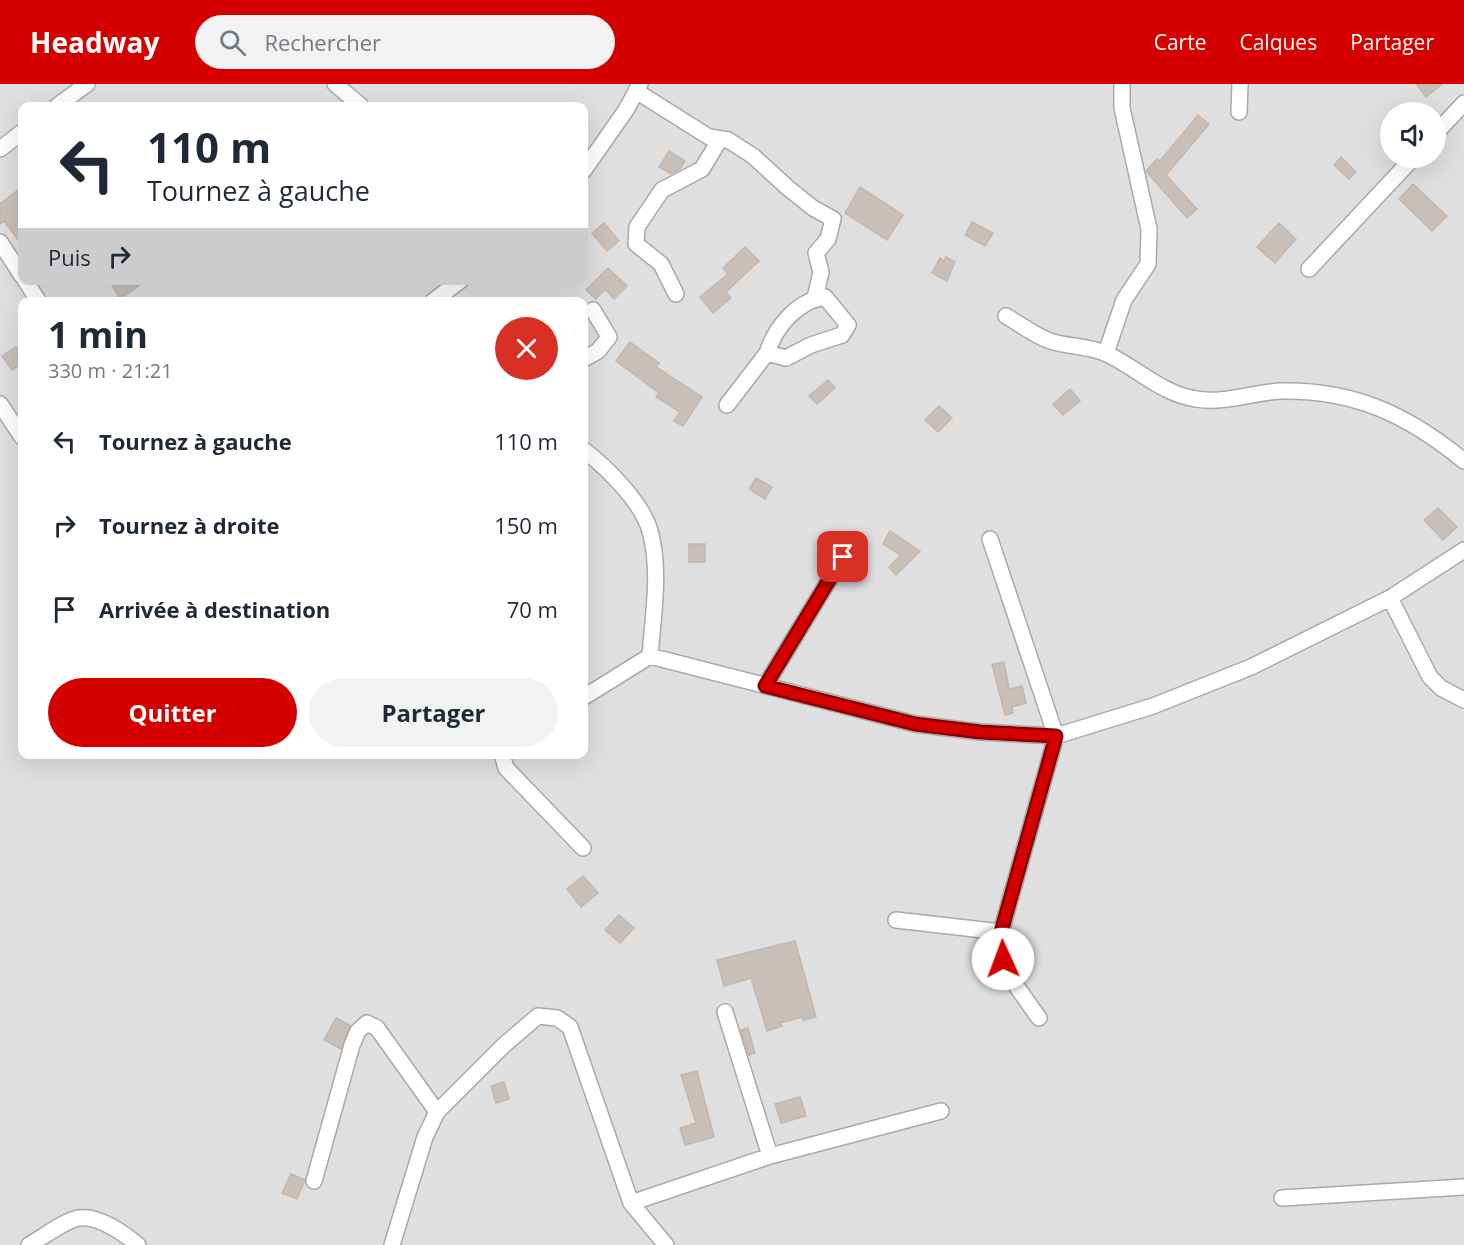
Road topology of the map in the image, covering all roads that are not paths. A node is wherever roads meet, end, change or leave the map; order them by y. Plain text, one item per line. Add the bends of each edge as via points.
1 (87, 84) edge
2 (335, 84) edge
3 (1122, 84) edge
4 (1240, 84) edge
5 (638, 87) edge
6 (62, 102) edge
7 (356, 102) edge
8 (1464, 103) edge
9 (1239, 112) dead end
10 (1446, 123) edge
11 (18, 135) edge
12 (720, 139) junction
13 (0, 149) edge
14 (588, 164) edge
15 (1404, 168) edge
16 (0, 242) edge
17 (1309, 269) dead end
18 (18, 270) edge
19 (454, 285) edge
20 (676, 294) dead end
21 (439, 297) edge
22 (815, 298) junction
23 (593, 310) dead end
24 (1006, 316) dead end
25 (767, 352) junction
26 (1106, 353) junction
27 (588, 357) edge
28 (0, 404) edge
29 (727, 405) dead end
30 (18, 431) edge
31 (588, 453) edge
32 (1464, 461) edge
33 (990, 539) dead end
34 (1464, 550) edge
35 (843, 557) dead end
36 (1390, 598) junction
37 (650, 656) junction
38 (765, 686) junction
39 (588, 695) edge
40 (1464, 700) edge
41 (1056, 736) junction
42 (503, 759) edge
43 (583, 848) dead end
44 (896, 920) dead end
45 (1001, 932) junction
46 (725, 1012) dead end
47 (1040, 1018) dead end
48 (941, 1111) dead end
49 (437, 1112) junction
50 (770, 1156) junction
51 (314, 1181) dead end
52 (1464, 1187) edge
53 (1282, 1198) dead end
54 (631, 1203) junction
55 (29, 1245) edge
56 (138, 1245) edge
57 (392, 1245) edge
58 (666, 1245) edge

1 - 6 street
2 - 7 street
3 - 26 street via 1122,108 1149,229 1148,264 1124,300
4 - 9 street
5 - 12 street via 709,137
5 - 14 street
8 - 10 street
11 - 13 street
12 - 20 street via 702,169 662,190 637,227 636,244 661,264
12 - 22 street via 753,156 813,208 833,219 828,239 816,253 821,272
15 - 17 street
16 - 18 street
19 - 21 street
22 - 25 street via 784,321
22 - 25 street via 825,297 848,325 842,335 786,358
23 - 27 street via 609,338
24 - 26 street via 1048,341
25 - 29 street
26 - 32 street via 1164,389 1195,399 1222,401 1281,391 1350,399 1382,408 1431,434
28 - 30 street
31 - 37 street via 630,495 650,530 656,572
33 - 41 street
34 - 36 street
35 - 38 street
36 - 40 street via 1430,677
36 - 41 street via 1251,667 1153,706
37 - 38 street
37 - 39 street
38 - 41 street via 915,724
41 - 45 street
42 - 43 street via 506,768
44 - 45 street
45 - 47 street via 1003,959 1017,987
46 - 50 street
48 - 50 street
49 - 51 street via 377,1028 367,1023 358,1030 352,1045
49 - 54 street via 538,1016 557,1018 570,1027
49 - 57 street via 425,1137
50 - 54 street
52 - 53 street
54 - 58 street
55 - 56 street via 80,1218 120,1231

